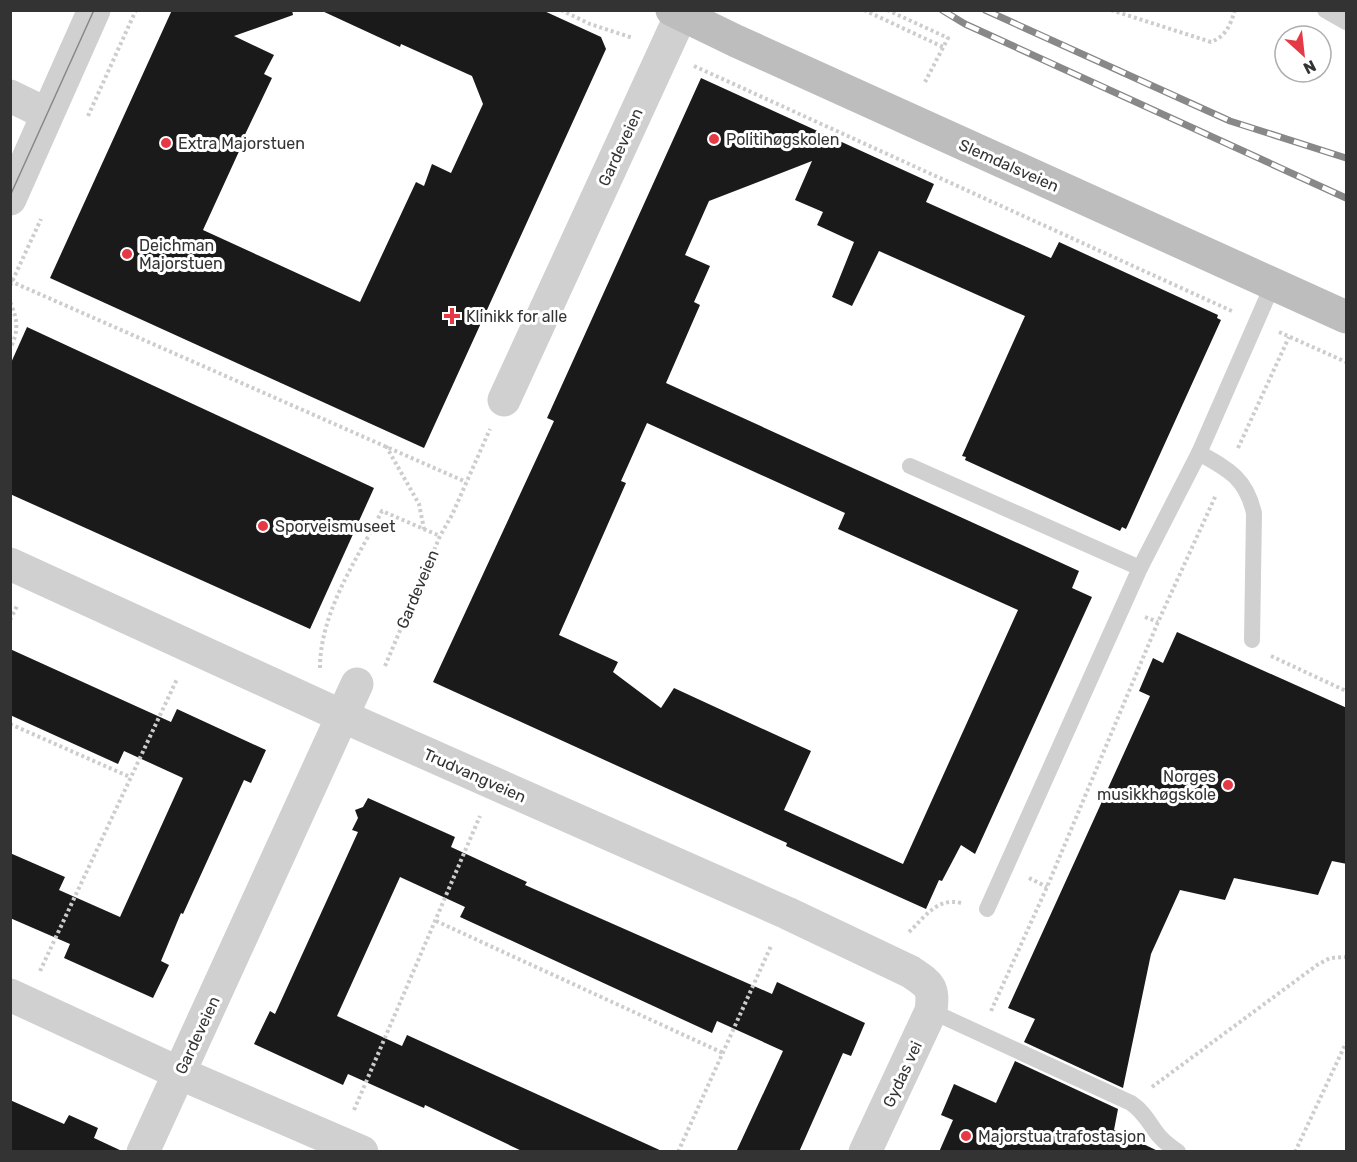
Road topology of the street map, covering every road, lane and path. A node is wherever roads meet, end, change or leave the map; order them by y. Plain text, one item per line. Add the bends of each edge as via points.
1 (94, 10) edge
2 (561, 10) edge
3 (864, 10) edge
4 (887, 10) edge
5 (1111, 10) edge
6 (1235, 10) edge
7 (1325, 10) edge
8 (677, 13) edge
9 (1347, 22) edge
10 (943, 47) junction
11 (664, 52) junction
12 (925, 82) dead end
13 (10, 96) edge
14 (47, 114) junction
15 (10, 199) edge
16 (10, 281) edge
17 (1273, 284) junction
18 (10, 302) edge
19 (1347, 317) edge
20 (1255, 322) junction
21 (1289, 337) junction
22 (10, 349) edge
23 (1347, 362) edge
24 (504, 400) joint
25 (386, 446) junction
26 (1199, 453) junction
27 (910, 466) dead end
28 (1228, 469) junction
29 (466, 482) junction
30 (424, 529) junction
31 (440, 536) junction
32 (10, 564) edge
33 (1140, 568) junction
34 (18, 603) dead end
35 (10, 620) edge
36 (1252, 640) joint
37 (313, 666) dead end
38 (178, 675) dead end
39 (357, 684) joint
40 (1347, 691) edge
41 (342, 717) junction
42 (10, 724) edge
43 (130, 777) junction
44 (480, 816) dead end
45 (987, 909) joint
46 (436, 921) junction
47 (904, 937) dead end
48 (771, 946) dead end
49 (1347, 957) edge
50 (23, 988) edge
51 (932, 1003) junction
52 (984, 1011) dead end
53 (1347, 1043) edge
54 (723, 1053) junction
55 (179, 1073) junction
56 (1131, 1103) junction
57 (353, 1111) dead end
58 (143, 1152) edge
59 (362, 1152) edge
60 (678, 1152) edge
61 (865, 1152) edge
62 (1178, 1152) edge
63 (1295, 1152) edge

1 - 14 street
2 - 11 path
3 - 10 path
4 - 10 path via 948,38
5 - 6 path via 1210,42 1223,37
7 - 9 lane
8 - 11 street, Gardeveien
8 - 17 main road, Slemdalsveien
10 - 12 path
11 - 20 path
11 - 24 street, Gardeveien
13 - 14 street
14 - 15 street
16 - 25 path
17 - 19 main road, Slemdalsveien
17 - 20 lane
18 - 22 path via 18,330
20 - 21 path
20 - 26 lane
21 - 23 path
21 - 28 path
24 - 29 path, Gardeveien
25 - 29 path
25 - 30 path via 419,504
26 - 28 lane
26 - 33 lane
27 - 33 lane
28 - 36 lane via 1245,488 1254,513
28 - 52 path via 1158,622 992,1011
29 - 31 path, Gardeveien
30 - 31 path
30 - 37 path via 382,511 336,600 323,635 320,668
31 - 39 path, Gardeveien via 382,671
32 - 41 street, Trudvangveien
33 - 45 lane
34 - 35 path
36 - 40 path via 1264,653
38 - 43 path
39 - 41 street, Gardeveien
41 - 51 street, Trudvangveien via 787,913 911,972 926,982
41 - 55 street, Gardeveien
42 - 43 path
43 - 50 path
44 - 46 path
45 - 47 path via 950,900 942,902
46 - 54 path
46 - 57 path
48 - 54 path
49 - 56 path via 1330,958 1317,965
50 - 55 street
51 - 56 lane
51 - 61 street, Gydas vei
53 - 63 path
54 - 60 path
55 - 58 street, Gardeveien
55 - 59 street
56 - 62 lane

